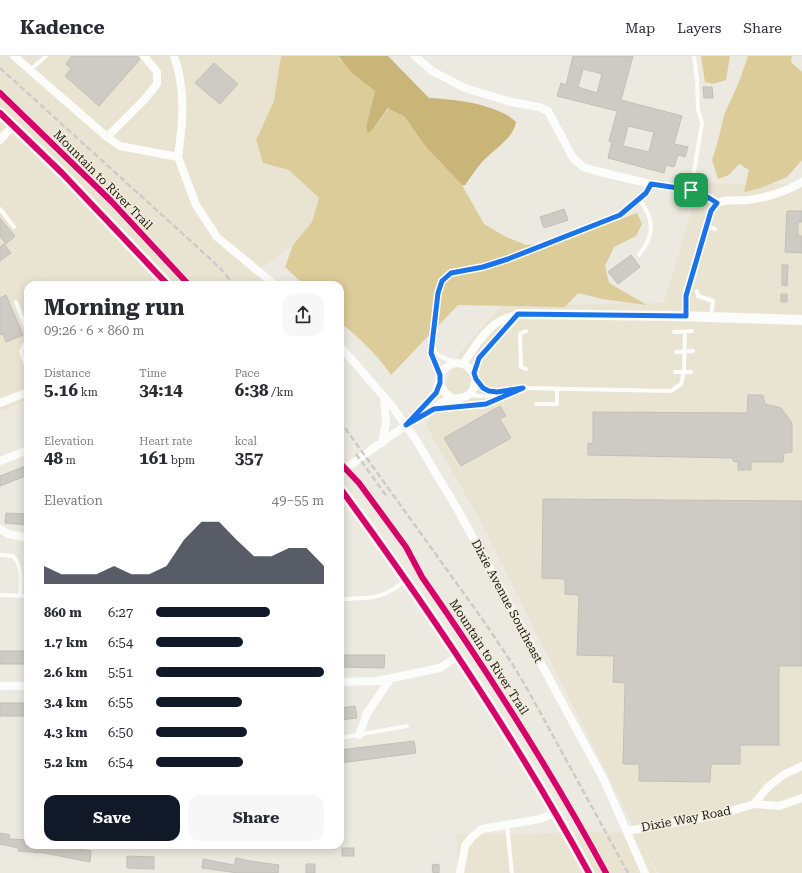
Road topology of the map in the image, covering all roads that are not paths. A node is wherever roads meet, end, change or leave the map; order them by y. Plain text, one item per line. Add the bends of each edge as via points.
1 (14, 56) edge
2 (46, 56) edge
3 (144, 56) edge
4 (174, 56) edge
5 (415, 56) edge
6 (694, 56) edge
7 (30, 70) junction
8 (0, 113) edge
9 (13, 126) junction
10 (106, 137) junction
11 (0, 140) edge
12 (178, 157) junction
13 (802, 182) edge
14 (651, 184) junction
15 (691, 190) junction
16 (639, 199) junction
17 (717, 203) junction
18 (0, 209) edge
19 (14, 227) dead end
20 (639, 255) dead end
21 (164, 281) edge
22 (270, 281) edge
23 (697, 291) dead end
24 (438, 293) junction
25 (16, 302) dead end
26 (518, 314) junction
27 (686, 316) junction
28 (711, 317) junction
29 (802, 320) edge
30 (24, 323) edge
31 (526, 331) dead end
32 (674, 332) dead end
33 (685, 332) junction
34 (692, 332) dead end
35 (24, 346) edge
36 (344, 351) edge
37 (684, 351) junction
38 (692, 351) dead end
39 (676, 352) dead end
40 (24, 360) edge
41 (459, 363) junction
42 (526, 369) dead end
43 (674, 372) dead end
44 (684, 372) junction
45 (691, 372) dead end
46 (475, 376) junction
47 (440, 379) junction
48 (523, 388) junction
49 (557, 389) junction
50 (24, 394) edge
51 (468, 395) junction
52 (384, 397) junction
53 (452, 398) junction
54 (501, 398) junction
55 (0, 403) edge
56 (536, 404) dead end
57 (434, 409) junction
58 (406, 425) junction
59 (382, 443) junction
60 (24, 452) edge
61 (0, 461) edge
62 (344, 470) edge
63 (344, 494) edge
64 (0, 529) edge
65 (24, 537) edge
66 (0, 555) edge
67 (406, 580) junction
68 (0, 595) edge
69 (20, 596) junction
70 (24, 596) edge
71 (344, 599) edge
72 (458, 656) junction
73 (391, 678) junction
74 (344, 682) edge
75 (0, 686) edge
76 (24, 686) edge
77 (407, 726) dead end
78 (359, 735) junction
79 (344, 737) edge
80 (802, 766) edge
81 (802, 798) edge
82 (754, 804) junction
83 (555, 813) junction
84 (507, 825) junction
85 (627, 831) junction
86 (460, 873) edge
87 (512, 873) edge
88 (589, 873) edge
89 (645, 873) edge

1 - 7 street
2 - 7 lane
3 - 10 street via 157,72 156,84 144,100
4 - 12 street via 183,103
5 - 14 street via 432,71 465,88 548,111 573,158 583,167
6 - 15 lane via 698,110 702,123
7 - 10 street
8 - 9 main road
9 - 11 street
9 - 21 main road via 62,173
10 - 12 street via 120,146
12 - 22 street via 196,205 217,237
13 - 17 street via 770,195
14 - 15 street
14 - 16 lane
15 - 17 street via 698,191
16 - 20 lane via 646,207 651,229 649,239
16 - 24 lane via 620,215 508,259 451,273 442,281
17 - 27 street via 711,211 711,228 686,296
18 - 19 lane
23 - 28 lane via 698,296 713,301
24 - 41 lane via 433,346 439,356
24 - 47 lane via 431,353
25 - 30 lane
26 - 27 street
26 - 41 street via 492,327
26 - 46 street via 479,358
27 - 28 street
28 - 29 street
31 - 42 lane via 520,334 520,367
32 - 33 lane
33 - 34 lane
33 - 37 lane
35 - 40 lane via 21,351
36 - 52 street, Dixie Avenue Southeast
37 - 38 lane
37 - 39 lane
37 - 44 lane
41 - 46 street via 468,366
41 - 47 street via 449,365
43 - 44 lane
44 - 45 lane
44 - 49 lane via 681,384 670,391
46 - 48 lane via 483,388 489,391
46 - 51 street via 474,388
47 - 53 street via 445,393
47 - 58 street via 436,393
48 - 49 lane
48 - 54 street
49 - 56 lane via 557,404
50 - 55 street
51 - 53 street via 461,399
51 - 54 lane
52 - 58 street, Dixie Avenue Southeast
52 - 59 street via 386,423
53 - 57 street via 441,402
54 - 57 street via 486,404
57 - 58 street
58 - 59 street
58 - 85 street, Dixie Avenue Southeast via 459,512 604,780
59 - 62 street
60 - 61 street
63 - 67 main road
64 - 65 street via 8,534
66 - 69 lane via 13,556 18,562
67 - 71 lane via 380,596
67 - 72 main road
68 - 69 lane
69 - 70 lane
72 - 73 street via 440,668
72 - 83 main road
73 - 74 street
73 - 78 street via 367,714
75 - 76 street
77 - 78 lane
78 - 79 lane
80 - 82 street via 783,775 767,788
81 - 82 street via 779,806
82 - 85 street, Dixie Way Road via 718,815
83 - 84 street via 540,819
83 - 88 main road
84 - 86 street via 482,829 471,838 465,846
84 - 87 lane
85 - 89 street, Dixie Avenue Southeast

